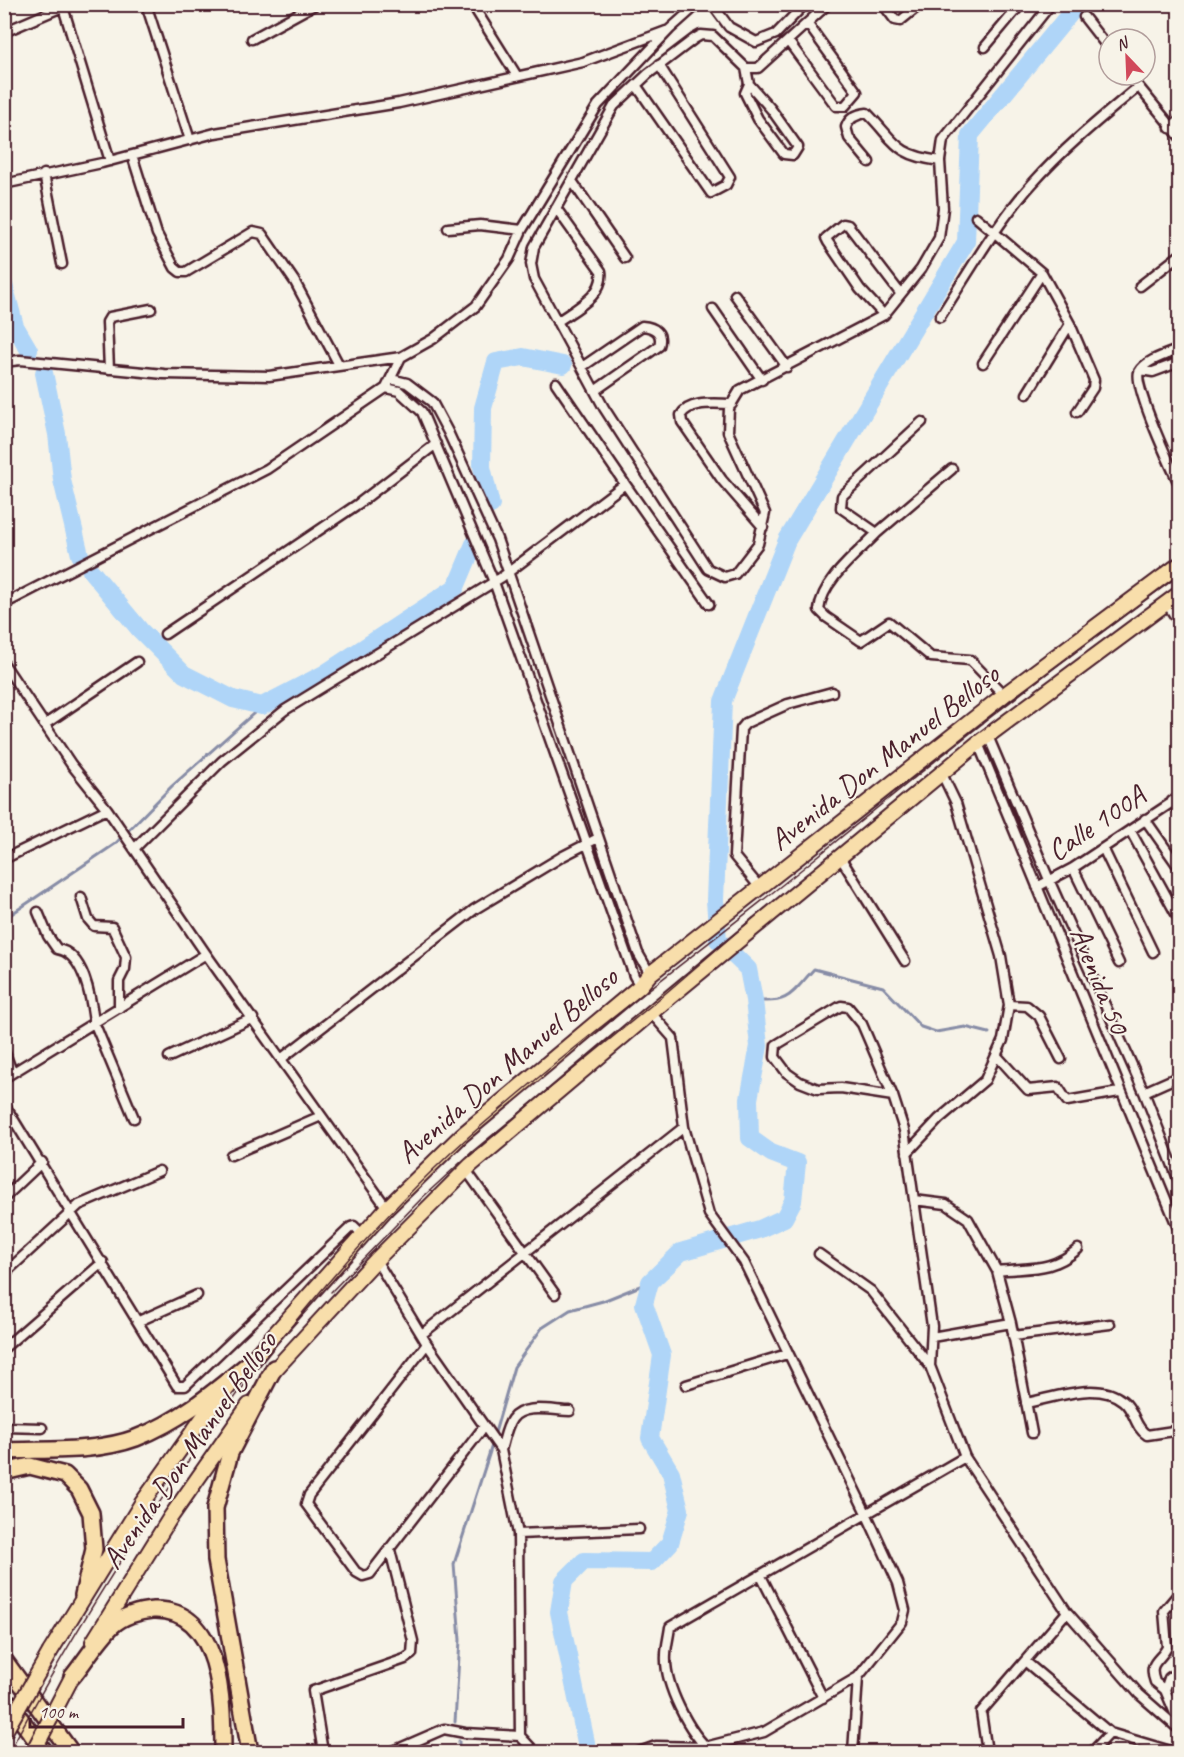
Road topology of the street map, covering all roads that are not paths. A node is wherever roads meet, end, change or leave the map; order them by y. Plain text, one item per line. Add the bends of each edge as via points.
1 (146, 4) edge
2 (315, 4) edge
3 (472, 4) edge
4 (698, 4) edge
5 (712, 4) edge
6 (805, 4) edge
7 (828, 4) edge
8 (883, 4) edge
9 (921, 4) edge
10 (1021, 4) edge
11 (1051, 4) edge
12 (66, 6) edge
13 (1084, 17) dead end
14 (807, 23) junction
15 (729, 27) junction
16 (670, 29) junction
17 (4, 32) edge
18 (1097, 34) edge
19 (252, 39) dead end
20 (788, 40) junction
21 (718, 41) junction
22 (986, 47) dead end
23 (659, 65) junction
24 (746, 68) junction
25 (517, 76) junction
26 (749, 84) junction
27 (636, 85) junction
28 (1138, 87) joint
29 (1179, 119) edge
30 (1170, 128) junction
31 (1179, 137) edge
32 (190, 140) junction
33 (132, 155) junction
34 (110, 161) junction
35 (940, 161) junction
36 (869, 162) dead end
37 (44, 174) junction
38 (572, 181) junction
39 (4, 184) edge
40 (556, 208) junction
41 (976, 217) dead end
42 (448, 228) dead end
43 (522, 230) junction
44 (995, 231) junction
45 (1179, 255) edge
46 (625, 258) dead end
47 (62, 264) dead end
48 (1042, 273) junction
49 (1140, 286) dead end
50 (900, 293) junction
51 (735, 295) dead end
52 (151, 309) dead end
53 (713, 309) dead end
54 (884, 315) junction
55 (940, 317) dead end
56 (557, 322) junction
57 (1070, 324) junction
58 (1179, 349) edge
59 (401, 357) junction
60 (4, 362) edge
61 (1179, 362) edge
62 (983, 363) dead end
63 (339, 365) junction
64 (582, 367) junction
65 (787, 367) junction
66 (109, 369) junction
67 (1141, 370) junction
68 (391, 379) junction
69 (762, 380) junction
70 (556, 383) dead end
71 (386, 388) junction
72 (596, 390) junction
73 (1027, 394) dead end
74 (732, 404) junction
75 (1077, 412) dead end
76 (922, 422) dead end
77 (436, 444) junction
78 (952, 469) dead end
79 (625, 484) junction
80 (1179, 486) edge
81 (763, 527) junction
82 (877, 533) junction
83 (1179, 564) edge
84 (509, 571) junction
85 (494, 582) junction
86 (1179, 593) edge
87 (1166, 602) junction
88 (4, 604) edge
89 (709, 604) dead end
90 (1179, 624) edge
91 (165, 634) dead end
92 (137, 662) dead end
93 (6, 670) edge
94 (832, 692) dead end
95 (1004, 695) junction
96 (44, 725) junction
97 (983, 740) junction
98 (942, 774) junction
99 (1176, 799) edge
100 (107, 809) junction
101 (1179, 812) edge
102 (1145, 819) junction
103 (1130, 830) junction
104 (598, 838) junction
105 (586, 844) junction
106 (1103, 848) junction
107 (134, 849) junction
108 (840, 857) junction
109 (4, 859) edge
110 (1073, 868) junction
111 (1179, 869) edge
112 (1050, 882) junction
113 (1037, 887) junction
114 (761, 889) junction
115 (81, 897) dead end
116 (38, 912) dead end
117 (1179, 921) edge
118 (1153, 952) dead end
119 (206, 954) junction
120 (905, 961) dead end
121 (1119, 963) dead end
122 (650, 974) junction
123 (640, 986) junction
124 (1009, 1005) junction
125 (119, 1008) junction
126 (651, 1013) junction
127 (253, 1018) junction
128 (94, 1022) junction
129 (4, 1050) edge
130 (169, 1057) dead end
131 (998, 1057) junction
132 (281, 1059) junction
133 (1061, 1059) dead end
134 (12, 1072) junction
135 (1179, 1076) edge
136 (4, 1078) edge
137 (1119, 1092) junction
138 (1144, 1092) junction
139 (893, 1096) junction
140 (4, 1104) edge
141 (321, 1116) junction
142 (134, 1118) dead end
143 (684, 1127) junction
144 (907, 1153) junction
145 (231, 1155) dead end
146 (1175, 1160) edge
147 (42, 1162) junction
148 (466, 1170) junction
149 (159, 1171) dead end
150 (1179, 1185) edge
151 (4, 1198) edge
152 (914, 1200) junction
153 (387, 1208) junction
154 (71, 1210) junction
155 (1179, 1233) edge
156 (363, 1234) junction
157 (1078, 1249) dead end
158 (526, 1252) junction
159 (819, 1254) dead end
160 (376, 1260) junction
161 (103, 1262) junction
162 (997, 1271) junction
163 (4, 1274) edge
164 (555, 1294) dead end
165 (197, 1295) dead end
166 (138, 1321) junction
167 (1011, 1323) junction
168 (1110, 1324) dead end
169 (422, 1334) junction
170 (1013, 1335) junction
171 (932, 1337) junction
172 (427, 1344) junction
173 (4, 1348) edge
174 (787, 1354) junction
175 (247, 1365) junction
176 (930, 1366) junction
177 (274, 1368) junction
178 (686, 1385) dead end
179 (1026, 1403) junction
180 (570, 1412) dead end
181 (4, 1427) edge
182 (42, 1428) dead end
183 (1179, 1430) edge
184 (486, 1431) junction
185 (1032, 1433) dead end
186 (499, 1448) junction
187 (4, 1451) edge
188 (965, 1457) junction
189 (4, 1472) edge
190 (866, 1513) junction
191 (639, 1529) dead end
192 (518, 1534) junction
193 (390, 1550) junction
194 (761, 1576) junction
195 (1179, 1592) edge
196 (83, 1595) junction
197 (1067, 1612) junction
198 (4, 1660) edge
199 (1026, 1662) junction
200 (1179, 1670) edge
201 (72, 1677) junction
202 (858, 1677) junction
203 (1165, 1690) junction
204 (823, 1698) junction
205 (5, 1699) edge
206 (1179, 1727) edge
207 (4, 1733) edge
208 (1110, 1733) junction
209 (520, 1736) junction
210 (709, 1750) edge
211 (33, 1752) edge
212 (45, 1752) edge
213 (71, 1752) edge
214 (223, 1752) edge
215 (250, 1752) edge
216 (323, 1752) edge
217 (391, 1752) edge
218 (535, 1752) edge
219 (639, 1752) edge
220 (854, 1752) edge
221 (987, 1752) edge
222 (1092, 1752) edge
223 (1174, 1752) edge

1 - 32 street
2 - 19 street
3 - 25 street
4 - 16 street
5 - 15 street
6 - 15 street via 766,40 756,42
7 - 14 street
8 - 9 street via 900,21
10 - 22 street
11 - 35 street via 947,134
12 - 17 street
12 - 34 street
13 - 18 street
14 - 20 street
14 - 20 street via 857,92 853,100 836,106
15 - 21 street
16 - 25 street via 583,62
16 - 43 street via 598,105
20 - 24 street via 758,68
21 - 23 street via 713,36 701,35
21 - 24 street
23 - 27 street
23 - 27 street via 730,177 726,185 711,193
24 - 26 street
25 - 32 street via 399,103
26 - 26 street via 798,147 793,155 784,154 759,118 745,93
27 - 38 street via 614,106
28 - 30 street
28 - 44 street via 1031,184
29 - 30 street
30 - 31 street
32 - 33 street
33 - 34 street
33 - 63 street via 157,234 175,268 186,272 253,232 262,234 295,282
34 - 37 street
35 - 36 street via 900,151 867,113 858,114 846,127 849,138
35 - 50 street via 944,208 939,238 921,269
37 - 39 street
37 - 47 street
38 - 40 street
38 - 46 street
40 - 56 street via 534,247 531,264 534,279
40 - 56 street via 601,271 602,278 602,285 593,295
41 - 44 street
42 - 43 street via 480,225
43 - 59 street via 509,260 476,306
44 - 48 street
44 - 55 street
45 - 49 street
48 - 57 street
48 - 62 street
50 - 54 street
50 - 54 street via 848,225 829,233 828,242 860,289
51 - 65 street
52 - 66 street via 110,317
53 - 69 street
54 - 65 street
56 - 64 street
57 - 73 street
57 - 75 street via 1094,380
58 - 67 street
59 - 63 street
59 - 68 street
60 - 66 street via 20,360
61 - 67 street via 1153,372
63 - 66 street via 269,376
64 - 72 street
64 - 72 street via 642,326 659,333 658,346
65 - 69 street
67 - 80 street via 1138,380 1148,411
68 - 71 street
68 - 84 street via 407,383 432,402
69 - 74 street via 740,390
70 - 79 street
71 - 77 street via 399,392 422,412
71 - 88 street via 267,469
72 - 81 street via 708,569 725,577 735,574 758,544
74 - 81 street via 728,432 765,513
74 - 81 street via 698,404 683,410 682,422 722,480
76 - 82 street via 842,496 842,508
77 - 85 street
77 - 91 street via 358,504
78 - 82 street
79 - 84 street
79 - 89 street
82 - 95 street via 835,577 820,597 819,609 861,641 889,622 931,657 970,660
83 - 95 main road, Avenida Don Manuel Belloso
84 - 85 street
84 - 104 street
85 - 105 street
85 - 107 street via 285,710 222,761
86 - 87 main road, Avenida Don Manuel Belloso
87 - 90 street
87 - 97 main road, Avenida Don Manuel Belloso
92 - 96 street
93 - 96 street
94 - 114 street via 788,704 741,729 734,856
95 - 114 main road, Avenida Don Manuel Belloso
96 - 100 street
97 - 98 main road, Avenida Don Manuel Belloso
97 - 112 street, Avenida 50
97 - 113 street, Avenida 50
98 - 108 main road, Avenida Don Manuel Belloso
98 - 124 street via 956,803 1001,956
99 - 101 street
99 - 102 street, Calle 100A
100 - 107 street
100 - 109 street
102 - 103 street, Calle 100A
102 - 111 street
103 - 106 street, Calle 100A
103 - 117 street
104 - 105 street
104 - 122 street via 638,953
105 - 123 street
105 - 132 street via 467,915
106 - 110 street, Calle 100A
106 - 118 street
107 - 119 street
108 - 120 street
108 - 126 main road, Avenida Don Manuel Belloso
110 - 112 street, Calle 100A
110 - 121 street
112 - 113 street, Calle 100A
112 - 138 street, Avenida 50
113 - 137 street, Avenida 50
114 - 122 main road, Avenida Don Manuel Belloso
115 - 125 street via 88,919 94,926 112,927 126,957 119,981
116 - 128 street via 57,949 75,957
119 - 125 street
119 - 127 street
122 - 123 main road, Avenida Don Manuel Belloso
123 - 153 main road, Avenida Don Manuel Belloso via 462,1135
124 - 131 street
124 - 133 street via 1027,1006 1039,1016
125 - 128 street
126 - 143 street via 673,1038
126 - 148 main road, Avenida Don Manuel Belloso
127 - 130 street
127 - 132 street
128 - 134 street
128 - 142 street
129 - 134 street
131 - 137 street via 1025,1087 1058,1087 1067,1101
131 - 144 street via 985,1080
132 - 141 street
134 - 136 street
135 - 138 street
137 - 155 street, Avenida 50
138 - 146 street, Avenida 50
139 - 139 street via 862,1024 848,1007 841,1006 776,1045 775,1057 800,1082 818,1089 841,1088
139 - 144 street
140 - 147 street
141 - 145 street
141 - 153 street
143 - 158 street
143 - 174 street via 709,1214 744,1262
144 - 152 street
146 - 150 street, Avenida 50
147 - 151 street
147 - 154 street
148 - 158 street
148 - 160 main road, Avenida Don Manuel Belloso
149 - 154 street
152 - 162 street via 946,1204 968,1219
152 - 171 street
153 - 156 main road, Avenida Don Manuel Belloso
154 - 161 street
154 - 163 street
156 - 166 street via 351,1227 185,1386 177,1386
156 - 175 main road, Avenida Don Manuel Belloso
157 - 162 street via 1062,1263
158 - 164 street
158 - 169 street
159 - 176 street via 870,1291
160 - 169 street
160 - 177 main road, Avenida Don Manuel Belloso
161 - 166 street
161 - 173 street
162 - 167 street
165 - 166 street
167 - 170 street
167 - 171 street
168 - 170 street
169 - 172 street
170 - 179 street
171 - 176 street
172 - 184 street
172 - 193 street via 309,1495 306,1504 356,1572 363,1576 370,1574
174 - 178 street
174 - 190 street
175 - 187 highway via 203,1401 135,1438 91,1448
175 - 196 main road, Avenida Don Manuel Belloso via 204,1416
176 - 188 street
177 - 201 main road, Avenida Don Manuel Belloso via 115,1602
177 - 215 highway via 230,1453 215,1508 216,1560
179 - 183 street via 1089,1391 1108,1394 1123,1401 1147,1435
179 - 185 street
180 - 186 street via 531,1409 519,1413 512,1419
181 - 182 street
184 - 186 street
184 - 193 street
186 - 192 street
188 - 190 street
188 - 197 street
189 - 196 highway via 30,1466 65,1475 79,1489 91,1513 94,1549
190 - 194 street
190 - 202 street via 898,1583 905,1610 902,1622
191 - 192 street
192 - 209 street
193 - 216 street via 413,1641 412,1653 405,1659 313,1691
194 - 204 street
194 - 210 street via 670,1627 665,1657 673,1694
195 - 203 street via 1164,1611 1167,1647 1154,1660 1155,1682
196 - 207 main road, Avenida Don Manuel Belloso, bridge
197 - 199 street
197 - 206 street via 1139,1694
198 - 213 highway
199 - 208 street
199 - 221 street via 981,1712
200 - 203 street via 1169,1678
201 - 211 main road, Avenida Don Manuel Belloso, bridge
201 - 214 highway via 112,1625 138,1611 170,1610 193,1623 206,1641 223,1712
202 - 204 street
202 - 220 street
203 - 206 street
204 - 210 street via 764,1732
205 - 212 highway
208 - 222 street
208 - 223 street
209 - 217 street via 465,1734 444,1729
209 - 218 street
210 - 219 street via 656,1746

